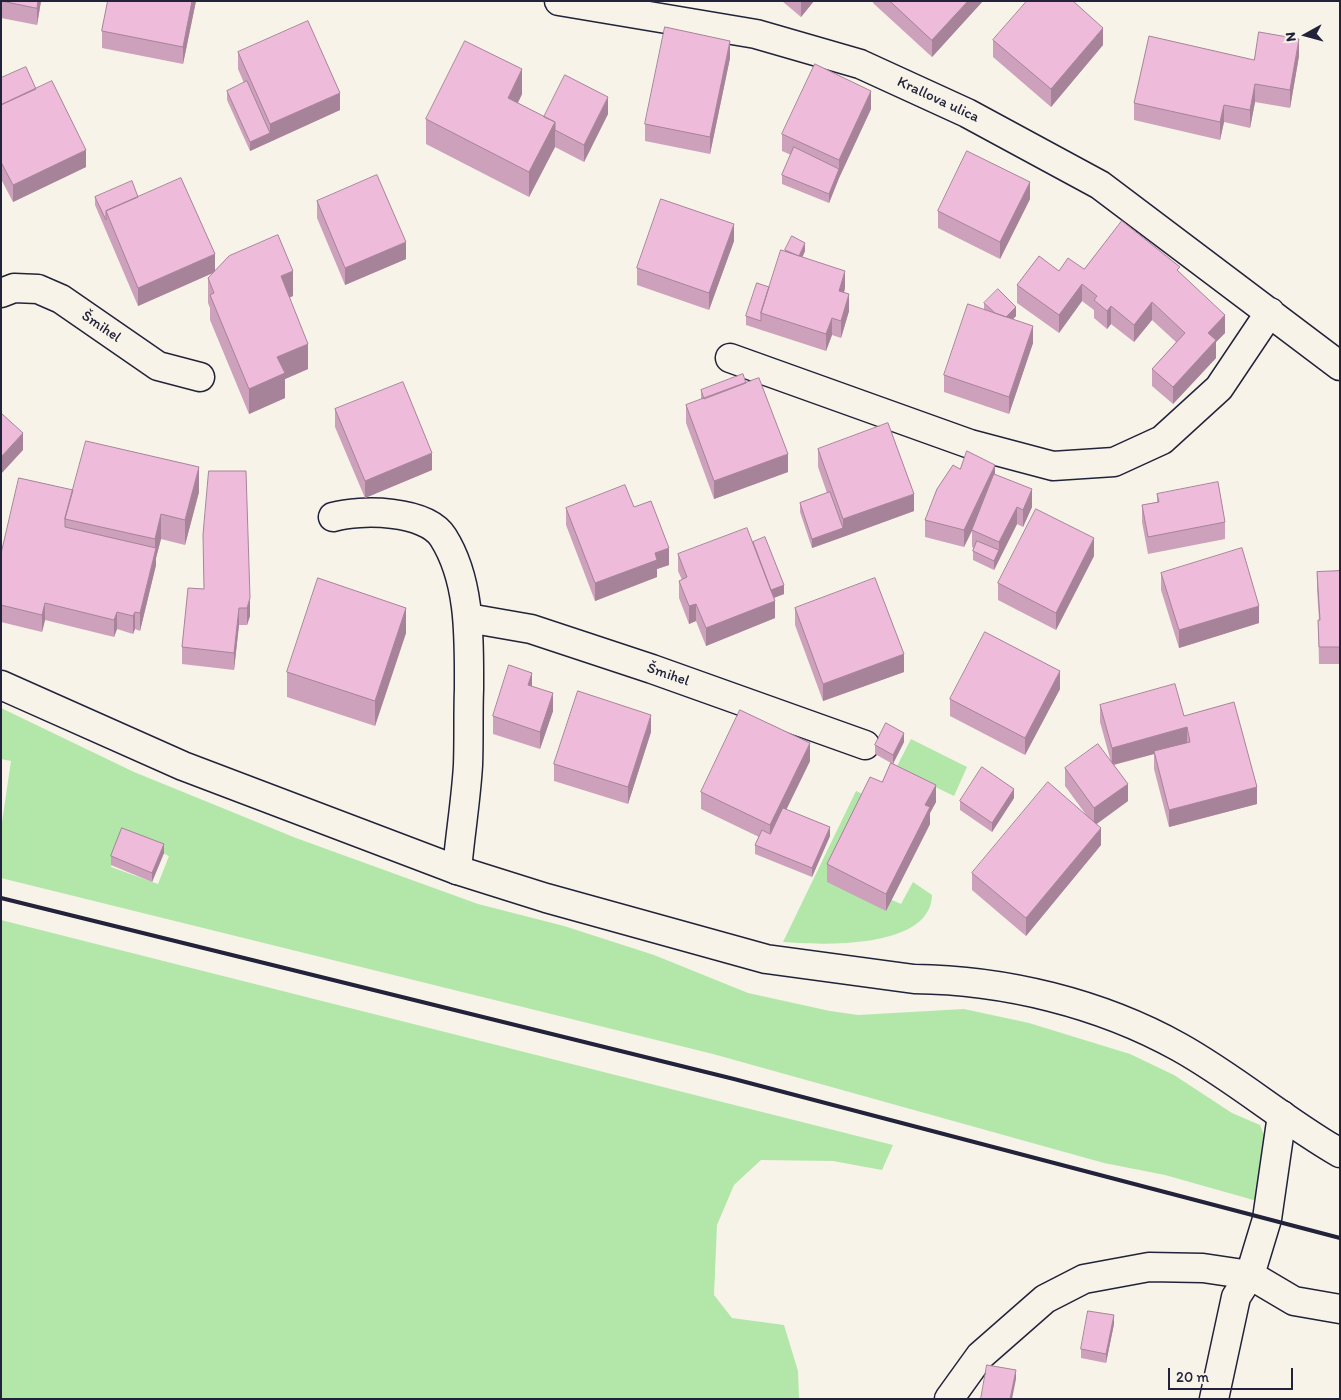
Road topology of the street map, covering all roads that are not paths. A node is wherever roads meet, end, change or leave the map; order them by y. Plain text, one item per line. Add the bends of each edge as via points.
1 (559, 1) edge
2 (673, 10) edge
3 (1, 293) edge
4 (1270, 312) junction
5 (730, 358) dead end
6 (1340, 366) edge
7 (200, 376) dead end
8 (333, 517) dead end
9 (468, 618) junction
10 (1, 685) edge
11 (865, 745) dead end
12 (456, 870) junction
13 (1282, 1115) junction
14 (1340, 1153) edge
15 (1250, 1275) junction
16 (1340, 1309) edge
17 (948, 1399) edge
18 (1214, 1399) edge

1 - 2 street, Krallova ulica
2 - 4 street, Krallova ulica via 860,64 967,113 1100,185
3 - 7 street, Šmihel via 14,288 38,289 61,300 158,366
4 - 5 street via 1220,388 1162,440 1114,462 1052,466 970,444
4 - 6 street, Krallova ulica
8 - 9 street via 350,512 395,514 432,526 443,536 457,568
9 - 11 street, Šmihel via 531,629
9 - 12 street via 468,765
10 - 12 street via 183,766
12 - 13 street via 766,959 1016,989 1074,1004 1121,1020 1178,1046
13 - 14 street
13 - 15 street via 1269,1211
15 - 16 street via 1294,1301
15 - 17 street via 1203,1268 1149,1267 1084,1279 1045,1299 980,1356
15 - 18 street via 1236,1297

